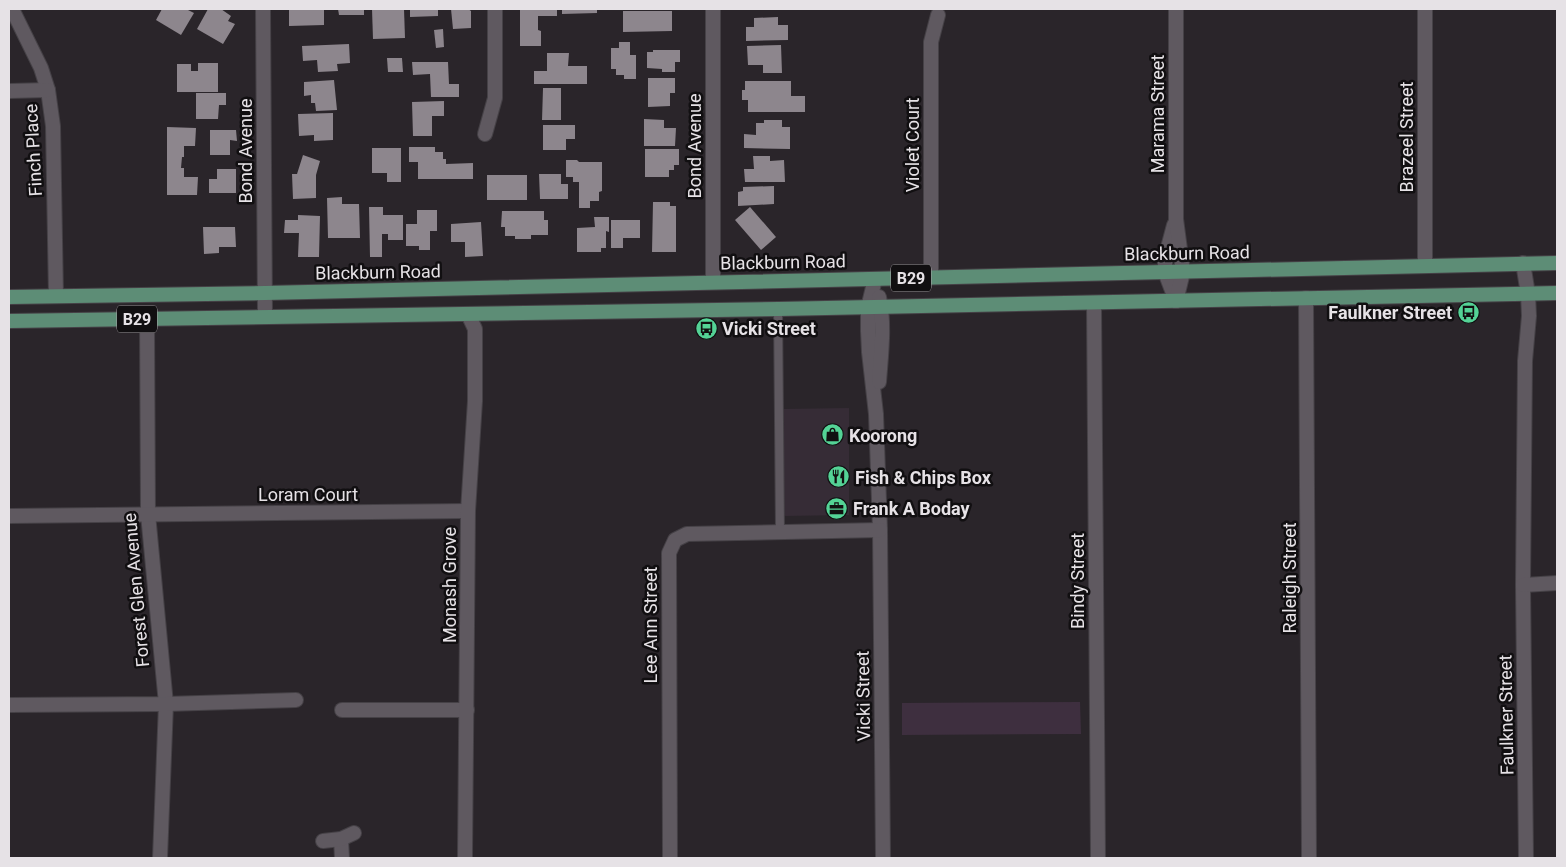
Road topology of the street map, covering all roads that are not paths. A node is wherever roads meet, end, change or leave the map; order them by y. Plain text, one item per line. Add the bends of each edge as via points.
1 (12, 9) edge
2 (263, 9) edge
3 (495, 9) edge
4 (713, 9) edge
5 (1176, 9) edge
6 (1425, 9) edge
7 (938, 15) dead end
8 (48, 90) junction
9 (9, 91) edge
10 (485, 134) dead end
11 (1176, 219) junction
12 (1557, 263) edge
13 (1523, 264) junction
14 (1425, 266) junction
15 (1165, 272) junction
16 (1183, 272) junction
17 (931, 277) junction
18 (875, 279) junction
19 (713, 282) junction
20 (265, 293) junction
21 (1557, 293) edge
22 (1523, 294) junction
23 (56, 296) junction
24 (9, 297) edge
25 (1306, 298) junction
26 (1176, 301) junction
27 (1094, 303) junction
28 (875, 308) junction
29 (778, 310) junction
30 (468, 314) junction
31 (265, 317) junction
32 (147, 319) junction
33 (9, 321) edge
34 (468, 511) junction
35 (148, 514) junction
36 (9, 516) edge
37 (880, 530) junction
38 (780, 533) junction
39 (1557, 583) edge
40 (1523, 586) junction
41 (296, 700) dead end
42 (166, 704) junction
43 (9, 705) edge
44 (342, 710) dead end
45 (467, 710) junction
46 (354, 833) dead end
47 (342, 839) junction
48 (323, 841) dead end
49 (160, 858) edge
50 (342, 858) edge
51 (466, 858) edge
52 (670, 858) edge
53 (883, 858) edge
54 (1098, 858) edge
55 (1309, 858) edge
56 (1526, 858) edge

1 - 8 street, Finch Place via 41,68
2 - 20 street, Bond Avenue
3 - 10 street via 495,98
4 - 19 street, Bond Avenue
5 - 11 street, Marama Street
6 - 14 street, Brazeel Street
7 - 17 street, Violet Court via 931,42
8 - 9 street
8 - 23 street, Finch Place via 53,126
11 - 15 street, Marama Street via 1164,260
11 - 16 street, Marama Street
12 - 13 main road, Blackburn Road / B29
13 - 14 main road, Blackburn Road / B29
13 - 22 street, Faulkner Street
14 - 16 main road, Blackburn Road / B29
15 - 16 main road, Blackburn Road / B29
15 - 17 main road, Blackburn Road / B29
15 - 26 street
16 - 26 street, Marama Street
17 - 18 main road, Blackburn Road / B29
18 - 19 main road, Blackburn Road / B29
18 - 28 street, Vicki Street
19 - 20 main road, Blackburn Road / B29
20 - 23 main road, Blackburn Road / B29
20 - 31 street, Bond Avenue
21 - 22 main road, B29
22 - 25 main road, B29
22 - 40 street, Faulkner Street via 1529,316 1525,361
23 - 24 main road, Blackburn Road / B29
25 - 26 main road, B29
25 - 55 street, Raleigh Street
26 - 27 main road, B29
27 - 28 main road, B29
27 - 54 street, Bindy Street
28 - 29 main road, B29
28 - 37 street, Vicki Street via 881,352 876,414
29 - 30 main road, B29
29 - 38 lane
30 - 31 main road, B29
30 - 34 street, Monash Grove via 475,329 475,401
31 - 32 main road, B29
32 - 33 main road, B29
32 - 35 street, Forest Glen Avenue
34 - 35 street, Loram Court
34 - 45 street, Monash Grove
35 - 36 street, Loram Court
35 - 42 street, Forest Glen Avenue
37 - 38 street, Lee Ann Street
37 - 53 street, Vicki Street
38 - 52 street, Lee Ann Street via 687,534 675,540 669,552
39 - 40 street
40 - 56 street, Faulkner Street
41 - 42 street
42 - 43 street
42 - 49 street, Forest Glen Avenue
44 - 45 street
45 - 51 street, Monash Grove
46 - 47 street
47 - 48 street
47 - 50 street

